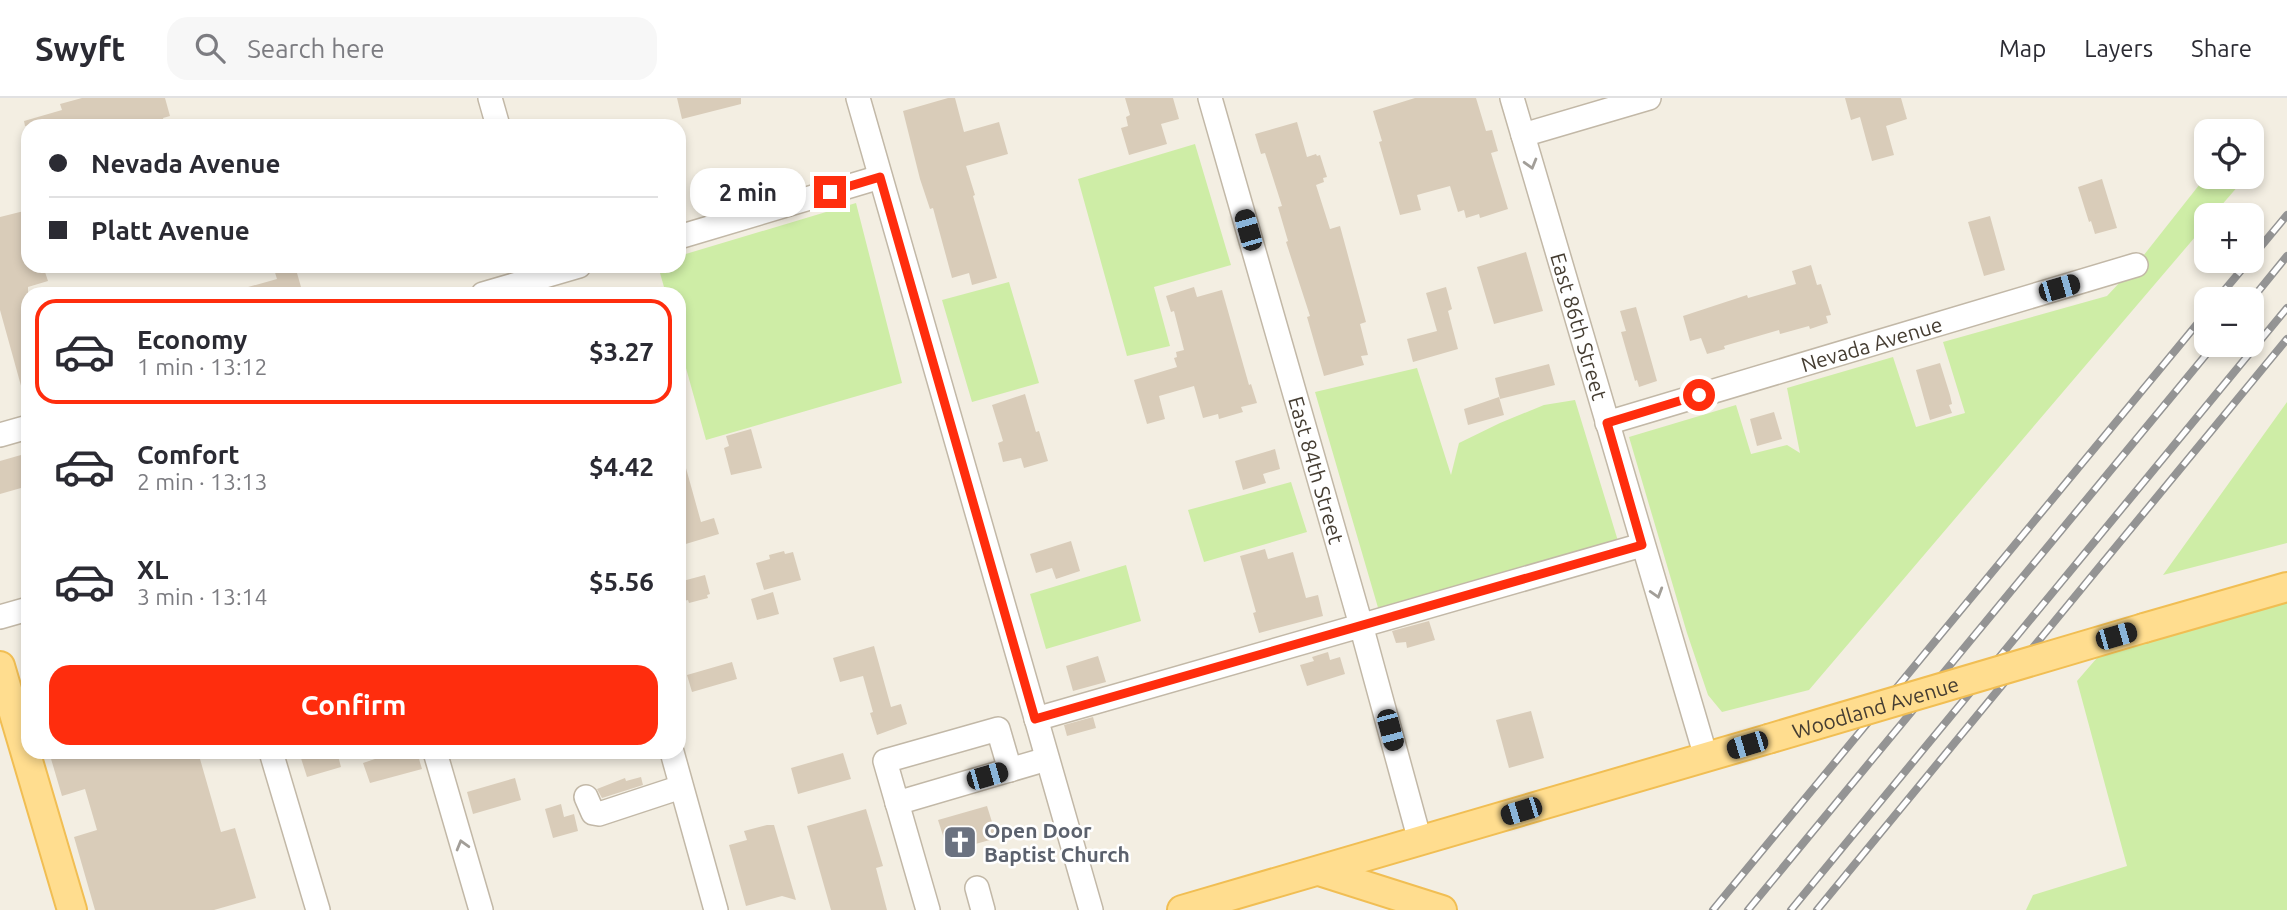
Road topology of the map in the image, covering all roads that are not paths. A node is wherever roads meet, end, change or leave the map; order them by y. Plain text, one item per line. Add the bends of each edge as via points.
1 (490, 98) edge
2 (858, 98) edge
3 (1210, 98) edge
4 (1512, 98) edge
5 (1649, 98) edge
6 (496, 119) edge
7 (1522, 135) junction
8 (880, 177) junction
9 (686, 235) edge
10 (2136, 265) dead end
11 (558, 273) edge
12 (540, 279) edge
13 (509, 287) edge
14 (1607, 423) junction
15 (21, 429) edge
16 (0, 435) edge
17 (1642, 545) junction
18 (2287, 587) edge
19 (21, 611) edge
20 (0, 617) edge
21 (1361, 625) junction
22 (0, 666) edge
23 (1035, 719) junction
24 (21, 737) edge
25 (1706, 757) junction
26 (27, 759) edge
27 (273, 759) edge
28 (437, 759) edge
29 (674, 759) edge
30 (1047, 759) junction
31 (1010, 770) junction
32 (681, 787) junction
33 (586, 797) dead end
34 (897, 803) junction
35 (1420, 841) junction
36 (1319, 871) junction
37 (977, 888) dead end
38 (72, 910) edge
39 (318, 910) edge
40 (481, 910) edge
41 (716, 910) edge
42 (928, 910) edge
43 (983, 910) edge
44 (1091, 910) edge
45 (1182, 910) edge
46 (1442, 910) edge

1 - 6 street
2 - 8 street
3 - 21 street, East 84th Street
4 - 7 street, East 86th Street
5 - 7 street
7 -> 14 street, East 86th Street
8 - 9 street
8 - 23 street
10 - 14 street, Nevada Avenue
11 - 12 street
12 - 13 street
14 - 17 street, East 86th Street
15 - 16 street
17 - 21 street
17 -> 25 street, East 86th Street
18 - 25 main road, Woodland Avenue, bridge
19 - 20 street
21 - 23 street
21 - 35 street, East 84th Street
22 - 24 main road
23 - 30 street
25 - 35 main road, Woodland Avenue
26 - 38 main road
27 - 39 street
40 -> 28 street
29 - 32 street
30 - 31 street
30 - 44 street
31 - 34 street
31 - 34 street via 998,729 885,761
32 - 33 street via 599,814 593,813
32 - 41 street
34 - 42 street
35 - 36 main road, Woodland Avenue
36 - 45 main road, Woodland Avenue
36 - 46 main road
37 - 43 street

